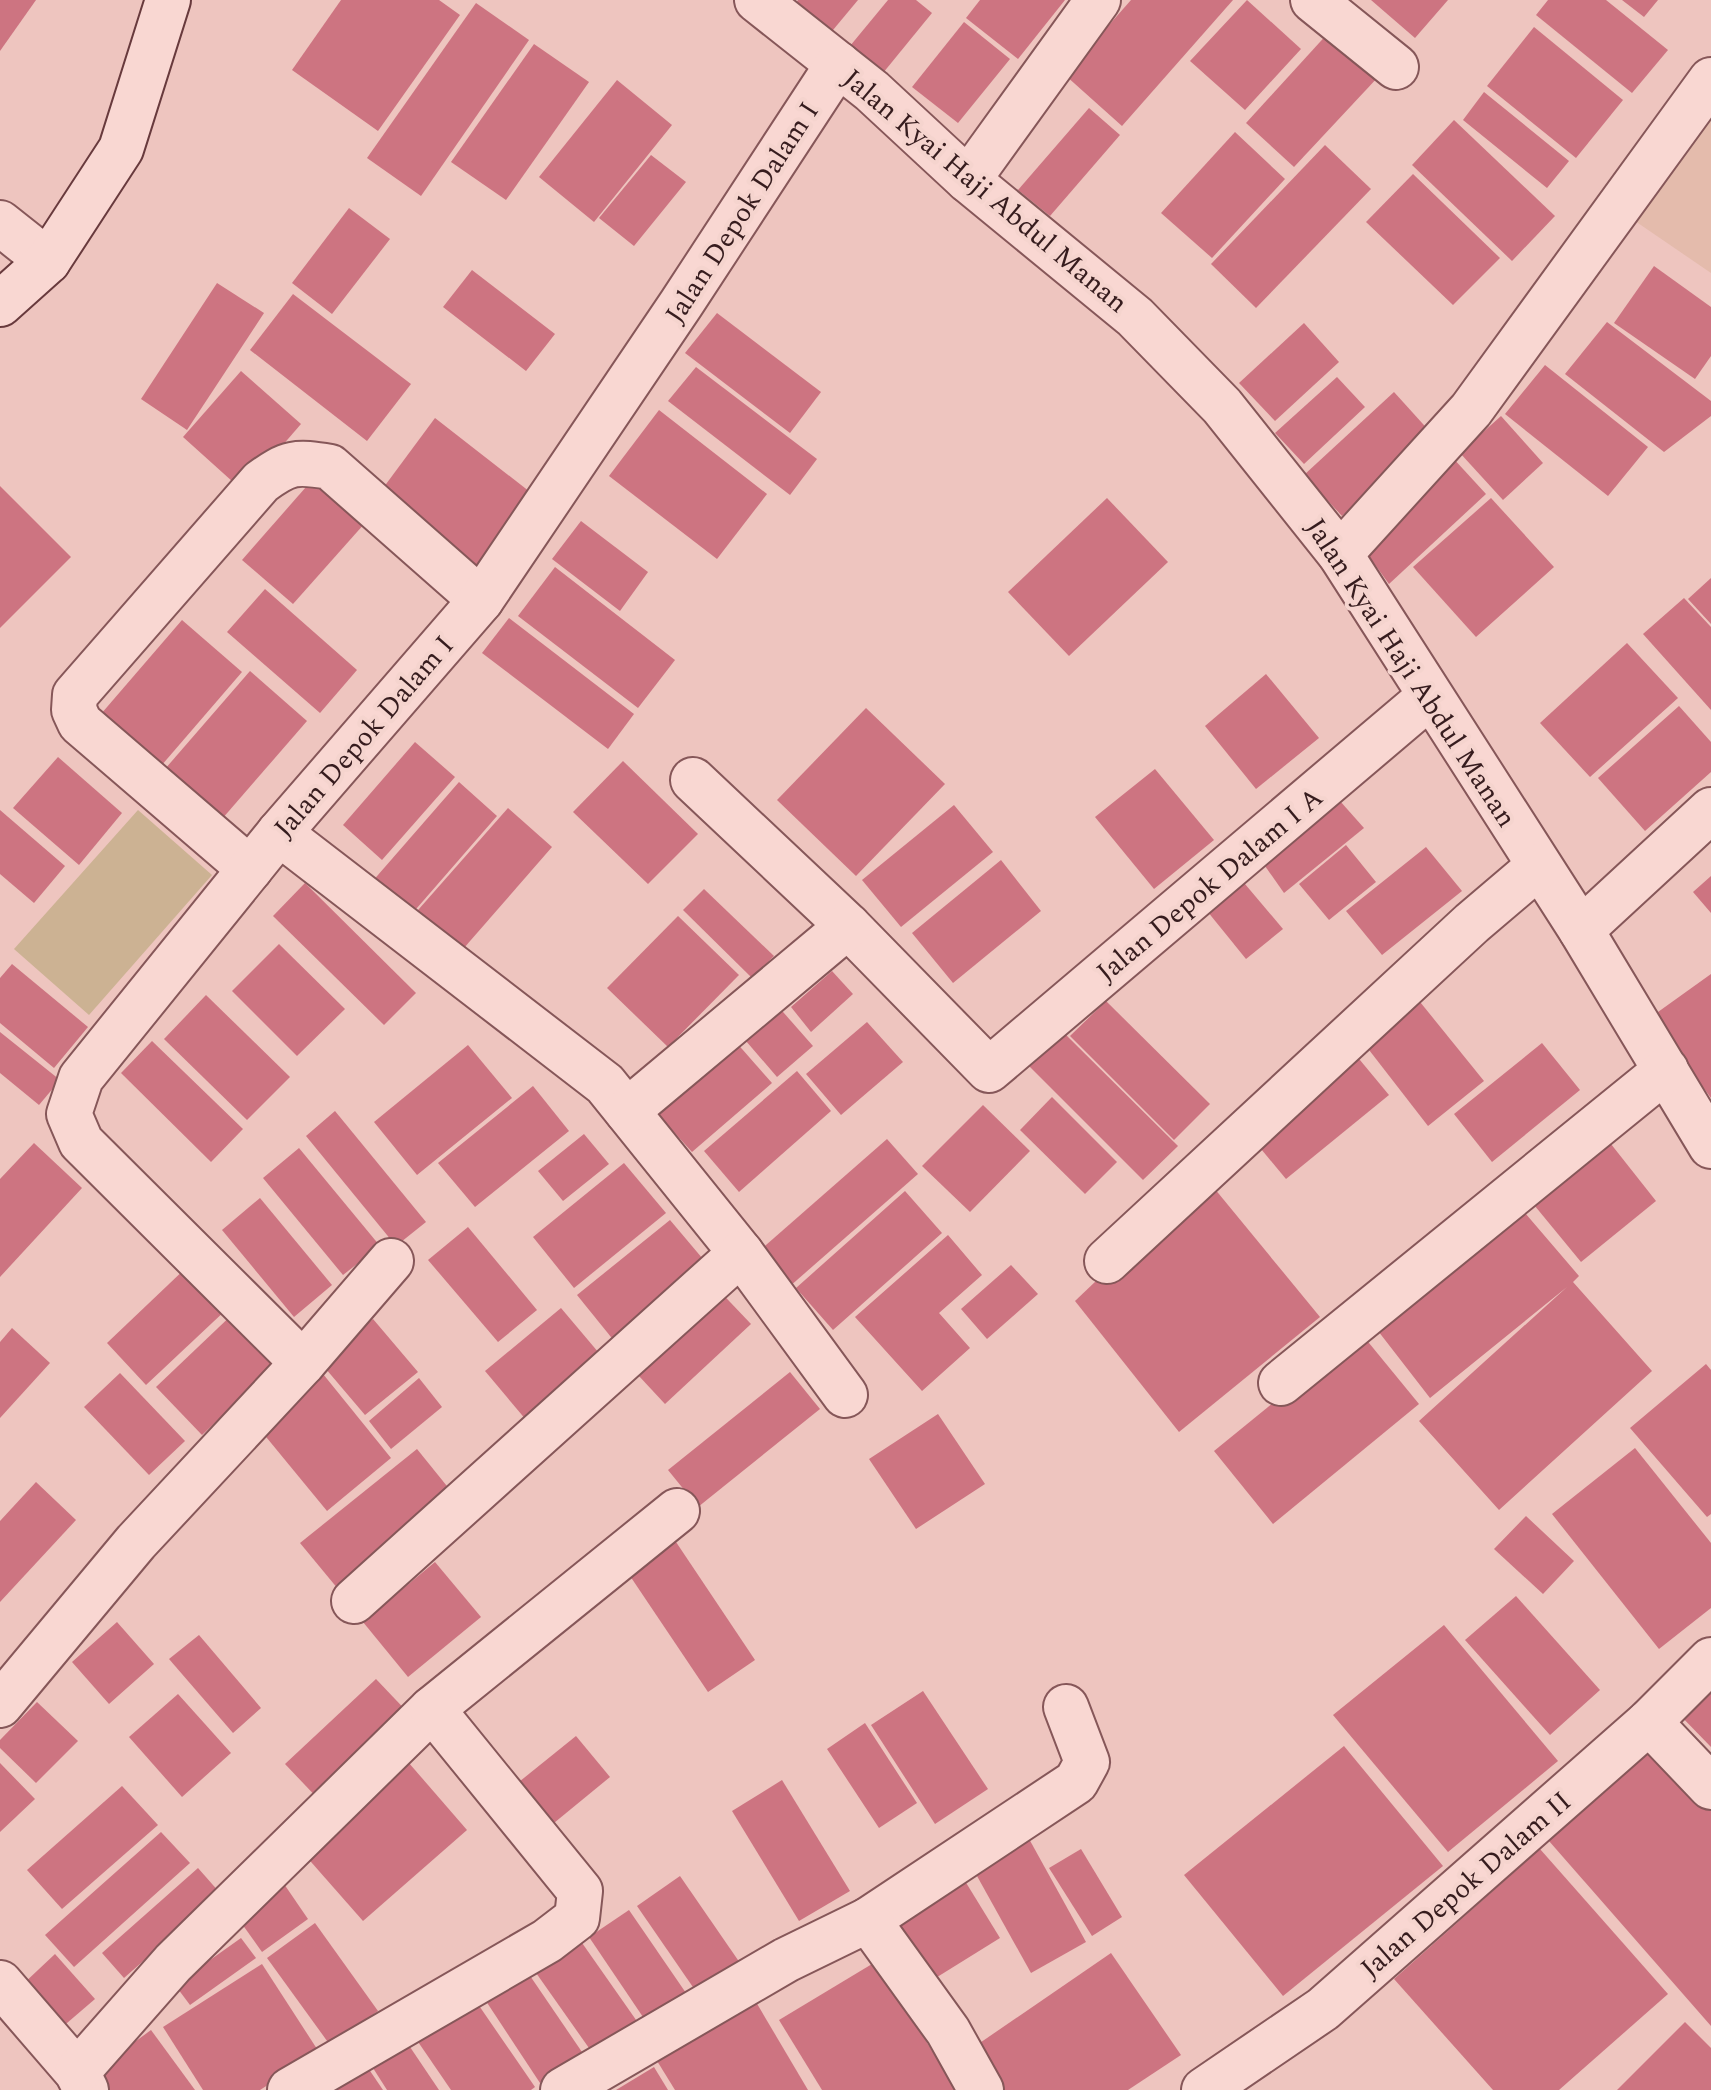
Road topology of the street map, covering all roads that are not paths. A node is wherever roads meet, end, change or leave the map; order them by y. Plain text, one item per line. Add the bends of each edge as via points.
1 (168, 0) edge
2 (757, 0) edge
3 (1098, 0) edge
4 (1313, 0) edge
5 (838, 64) junction
6 (1396, 67) dead end
7 (1711, 80) edge
8 (968, 180) junction
9 (0, 223) edge
10 (48, 261) junction
11 (0, 304) edge
12 (1340, 554) junction
13 (481, 600) junction
14 (1429, 697) junction
15 (693, 780) dead end
16 (1711, 810) edge
17 (279, 833) junction
18 (1539, 866) junction
19 (250, 869) junction
20 (848, 926) junction
21 (1581, 930) junction
22 (1666, 1070) junction
23 (627, 1111) junction
24 (1711, 1146) edge
25 (741, 1253) junction
26 (391, 1261) dead end
27 (1107, 1261) dead end
28 (303, 1363) junction
29 (1281, 1383) dead end
30 (845, 1395) dead end
31 (677, 1511) dead end
32 (354, 1601) dead end
33 (1711, 1660) edge
34 (0, 1705) edge
35 (1066, 1707) dead end
36 (432, 1709) junction
37 (1649, 1722) junction
38 (1711, 1787) edge
39 (868, 1920) junction
40 (0, 1983) edge
41 (81, 2081) edge
42 (290, 2090) edge
43 (563, 2090) edge
44 (981, 2090) edge
45 (1204, 2090) edge

1 - 10 street via 121,149
2 - 5 street, Jalan Kyai Haji Abdul Manan
3 - 8 street
4 - 6 street
5 - 8 street, Jalan Kyai Haji Abdul Manan
5 - 13 street, Jalan Depok Dalam I
7 - 12 street via 1471,410
8 - 12 street, Jalan Kyai Haji Abdul Manan via 1135,317 1222,406
9 - 10 street
10 - 11 street
12 - 14 street, Jalan Kyai Haji Abdul Manan
13 - 17 street, Jalan Depok Dalam I
13 - 19 street via 330,467 286,464 261,482 75,695 80,723
14 - 18 street, Jalan Kyai Haji Abdul Manan
14 - 20 street, Jalan Depok Dalam I A via 989,1070
15 - 20 street
16 - 21 street
17 - 19 street, Jalan Depok Dalam I
17 - 23 street via 605,1084
18 - 21 street, Jalan Kyai Haji Abdul Manan
18 - 27 street
19 - 28 street, Jalan Depok Dalam I via 81,1078 69,1114 81,1142
20 - 23 street
21 - 22 street, Jalan Kyai Haji Abdul Manan
22 - 24 street, Jalan Kyai Haji Abdul Manan
22 - 29 street
23 - 25 street
25 - 30 street
25 - 32 street
26 - 28 street
28 - 34 street via 136,1542
31 - 36 street
33 - 37 street, Jalan Depok Dalam II
35 - 39 street via 1087,1762 1076,1782
36 - 41 street via 173,1963
36 - 42 street via 580,1891 577,1918 547,1941
37 - 38 street
37 - 45 street, Jalan Depok Dalam II via 1323,2009
39 - 43 street via 786,1960
39 - 44 street via 948,2031
40 - 41 street

